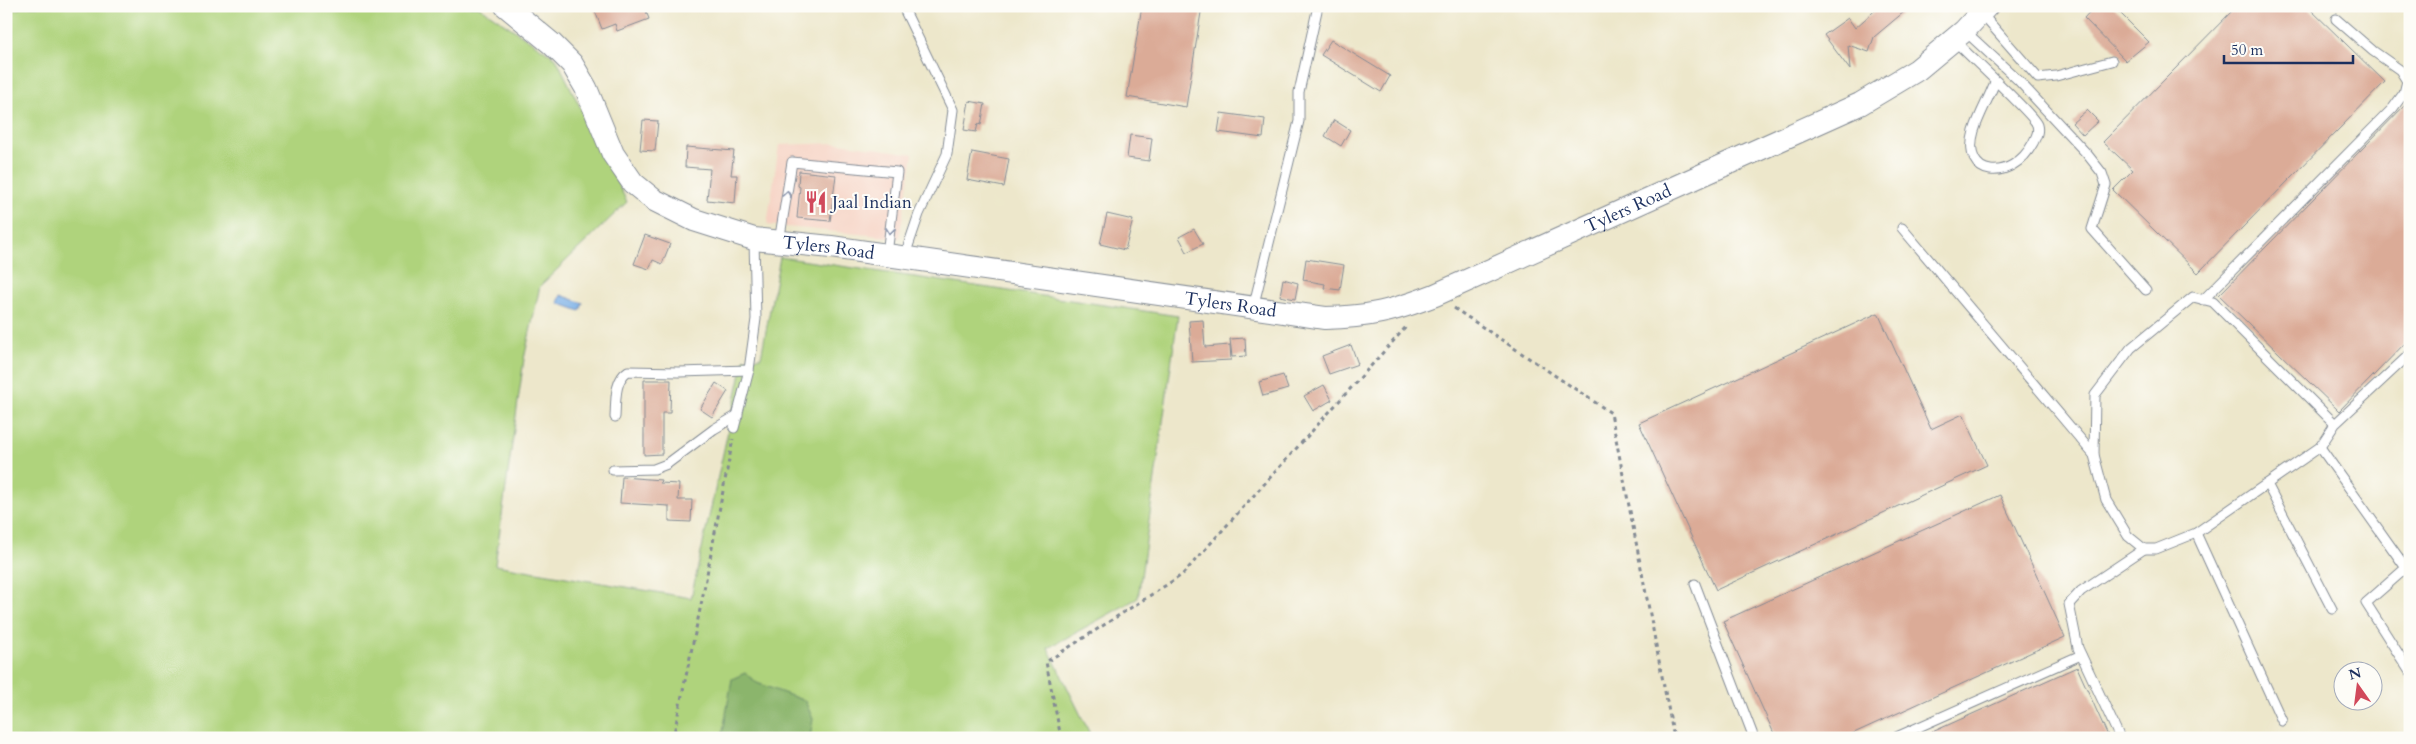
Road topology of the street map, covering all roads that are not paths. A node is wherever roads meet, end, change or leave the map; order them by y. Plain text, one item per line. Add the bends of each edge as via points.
1 (506, 6) edge
2 (907, 6) edge
3 (1318, 6) edge
4 (1984, 10) edge
5 (2336, 19) dead end
6 (1959, 36) junction
7 (2112, 61) dead end
8 (1995, 82) junction
9 (1902, 228) dead end
10 (754, 239) junction
11 (779, 242) junction
12 (895, 257) junction
13 (2146, 290) dead end
14 (2203, 300) junction
15 (1253, 308) junction
16 (2410, 354) edge
17 (749, 370) junction
18 (738, 415) junction
19 (614, 417) dead end
20 (2335, 424) junction
21 (734, 428) road end
22 (2320, 447) junction
23 (2094, 455) junction
24 (612, 470) dead end
25 (2266, 484) junction
26 (2196, 533) junction
27 (2144, 549) junction
28 (1695, 584) dead end
29 (2332, 609) dead end
30 (2081, 655) junction
31 (2410, 672) edge
32 (2282, 721) dead end
33 (1754, 738) edge
34 (1894, 738) edge
35 (2120, 738) edge

1 - 10 street, Tylers Road via 572,64 586,88 613,154 633,183 654,200 694,220
2 - 12 lane via 905,10 953,110 947,154 920,214
3 - 15 lane via 1299,92 1300,122
4 - 6 street, Tylers Road
4 - 7 lane via 2038,78
5 - 14 lane via 2400,70 2407,81 2404,93 2373,130
6 - 8 lane
6 - 13 lane via 2018,80 2102,173 2106,185 2092,229
6 - 15 street, Tylers Road via 1917,70 1860,104 1435,295 1396,310 1360,317 1324,318
8 - 8 lane via 2037,124 2037,134 2026,156 2002,171 1989,171 1980,166 1973,145 1974,132
9 - 23 lane
10 - 11 street, Tylers Road
10 - 17 lane via 756,319
11 - 12 street, Tylers Road
11 -> 12 lane via 792,162 897,172
12 - 15 street, Tylers Road
14 - 20 lane via 2213,302
14 - 23 lane via 2193,297 2131,348 2095,396
16 - 20 lane
17 - 18 lane
17 - 19 lane via 628,371 618,383
18 - 21 lane
18 - 24 lane via 660,467
20 - 22 lane
22 - 25 lane
22 - 31 lane via 2406,568 2366,603
23 - 27 lane via 2106,500 2128,536
25 - 26 lane
25 - 29 lane
26 - 27 lane via 2156,549
26 - 32 lane
27 - 30 lane via 2081,591 2069,604
28 - 33 lane
30 - 34 lane
30 - 35 lane

